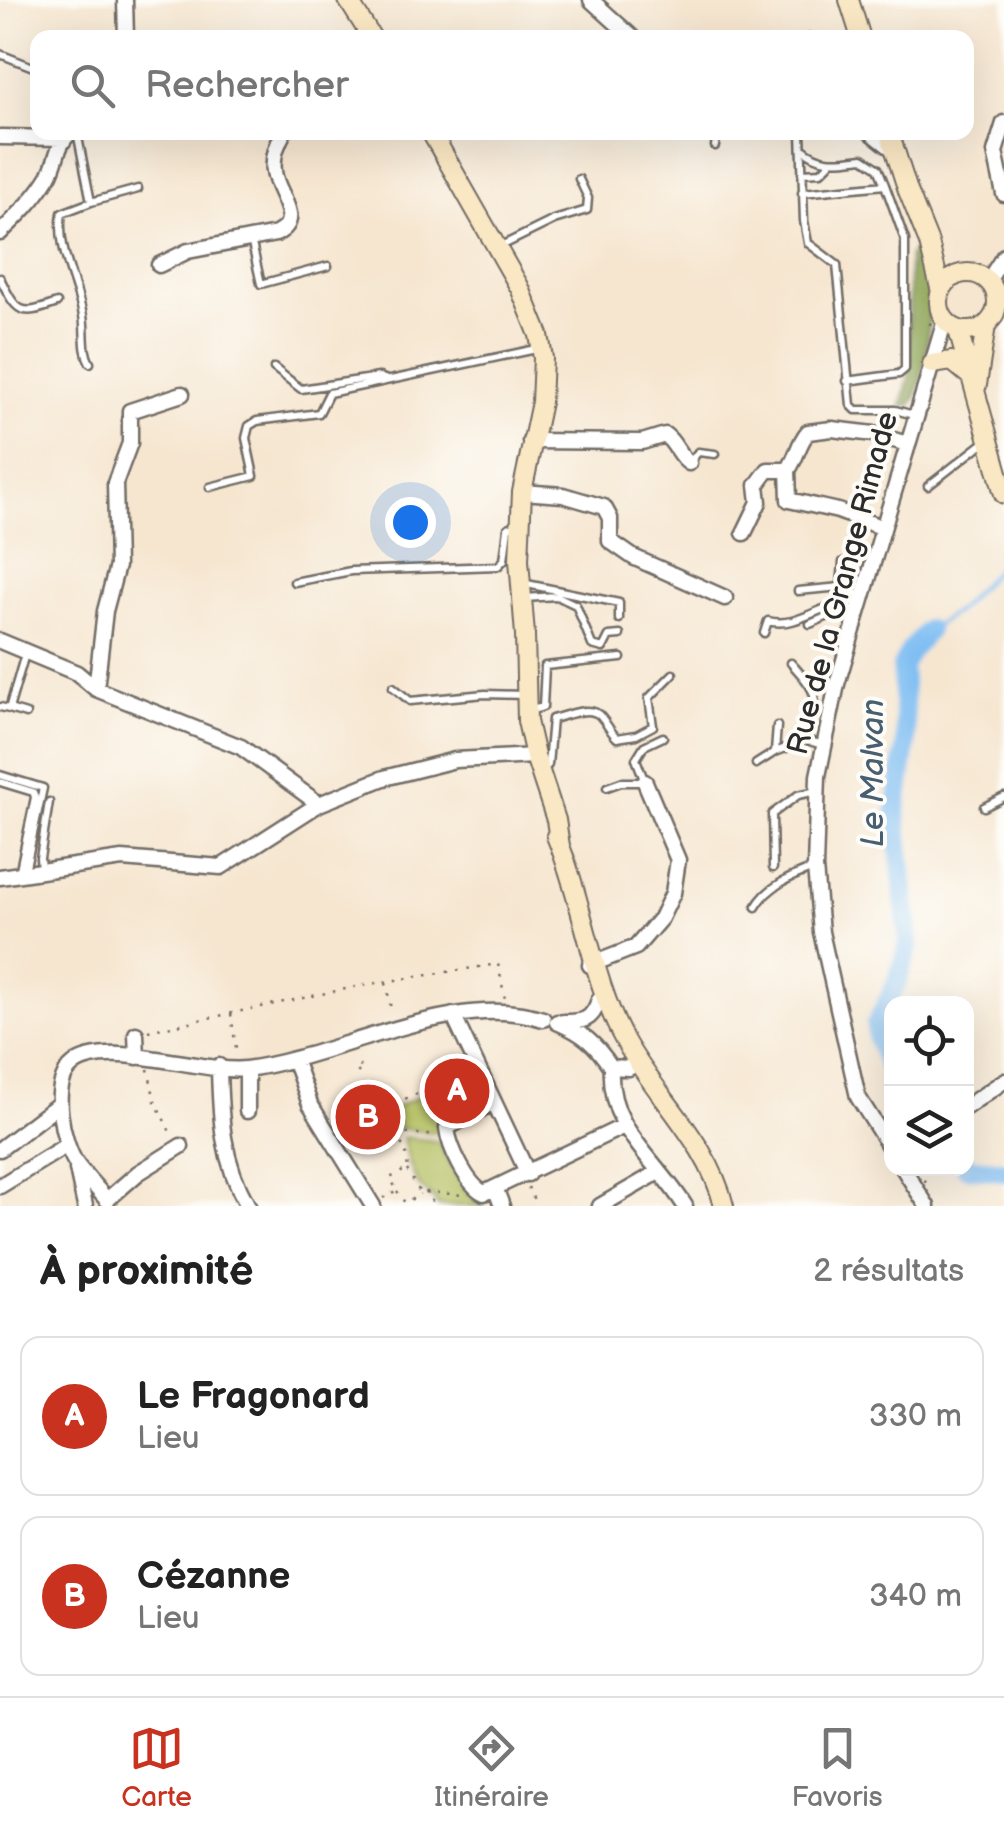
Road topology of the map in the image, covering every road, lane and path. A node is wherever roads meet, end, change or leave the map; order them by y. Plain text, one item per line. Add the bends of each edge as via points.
1 (125, 0) edge
2 (348, 0) edge
3 (590, 0) edge
4 (849, 0) edge
5 (126, 30) edge
6 (367, 30) edge
7 (624, 30) edge
8 (858, 30) edge
9 (0, 54) edge
10 (30, 66) edge
11 (1004, 123) edge
12 (30, 136) edge
13 (0, 137) edge
14 (67, 140) edge
15 (72, 140) edge
16 (281, 140) edge
17 (436, 140) edge
18 (716, 140) edge
19 (801, 140) edge
20 (892, 141) edge
21 (715, 146) dead end
22 (801, 147) junction
23 (1000, 153) edge
24 (830, 162) junction
25 (802, 173) junction
26 (579, 179) dead end
27 (1003, 182) edge
28 (885, 185) junction
29 (138, 189) dead end
30 (802, 193) junction
31 (92, 202) junction
32 (0, 232) edge
33 (250, 238) junction
34 (929, 244) junction
35 (498, 247) junction
36 (1004, 256) edge
37 (159, 265) dead end
38 (328, 266) dead end
39 (964, 274) junction
40 (0, 278) edge
41 (988, 281) junction
42 (941, 292) junction
43 (56, 303) dead end
44 (951, 325) junction
45 (986, 326) junction
46 (542, 348) junction
47 (90, 364) dead end
48 (932, 364) junction
49 (274, 368) dead end
50 (388, 380) junction
51 (847, 381) junction
52 (972, 382) junction
53 (182, 394) dead end
54 (915, 416) junction
55 (988, 439) junction
56 (530, 441) junction
57 (907, 444) junction
58 (715, 454) dead end
59 (689, 463) joint
60 (788, 470) junction
61 (928, 486) dead end
62 (210, 487) dead end
63 (522, 492) junction
64 (1004, 494) edge
65 (519, 524) junction
66 (883, 528) junction
67 (744, 533) dead end
68 (844, 562) dead end
69 (294, 582) dead end
70 (840, 587) junction
71 (522, 590) junction
72 (798, 591) dead end
73 (724, 598) dead end
74 (861, 603) junction
75 (619, 619) dead end
76 (810, 624) dead end
77 (764, 633) dead end
78 (620, 635) dead end
79 (0, 641) edge
80 (25, 653) junction
81 (621, 658) dead end
82 (791, 664) dead end
83 (673, 674) dead end
84 (393, 687) dead end
85 (96, 689) junction
86 (523, 703) junction
87 (0, 707) edge
88 (9, 709) junction
89 (26, 714) dead end
90 (777, 726) dead end
91 (663, 736) dead end
92 (796, 737) junction
93 (824, 746) junction
94 (775, 752) junction
95 (756, 764) dead end
96 (534, 765) junction
97 (0, 779) edge
98 (644, 782) junction
99 (606, 787) dead end
100 (818, 791) junction
101 (1004, 797) edge
102 (49, 802) dead end
103 (320, 804) junction
104 (984, 807) dead end
105 (773, 868) dead end
106 (816, 868) junction
107 (41, 870) junction
108 (22, 873) junction
109 (0, 877) edge
110 (756, 907) dead end
111 (594, 964) junction
112 (386, 982) junction
113 (599, 1000) junction
114 (231, 1012) junction
115 (505, 1012) junction
116 (453, 1014) junction
117 (543, 1019) dead end
118 (396, 1031) junction
119 (136, 1034) joint
120 (141, 1058) junction
121 (294, 1059) junction
122 (219, 1066) junction
123 (361, 1066) dead end
124 (620, 1068) junction
125 (244, 1069) junction
126 (364, 1071) dead end
127 (1004, 1081) edge
128 (492, 1102) junction
129 (974, 1102) edge
130 (59, 1104) junction
131 (247, 1111) dead end
132 (624, 1126) junction
133 (450, 1131) junction
134 (396, 1132) junction
135 (884, 1138) edge
136 (67, 1145) junction
137 (181, 1146) joint
138 (0, 1149) edge
139 (76, 1163) junction
140 (708, 1165) junction
141 (407, 1169) junction
142 (657, 1173) junction
143 (525, 1176) junction
144 (908, 1176) edge
145 (0, 1186) edge
146 (474, 1187) junction
147 (397, 1190) junction
148 (496, 1190) junction
149 (424, 1193) junction
150 (391, 1194) dead end
151 (534, 1202) dead end
152 (104, 1204) edge
153 (927, 1205) edge
154 (85, 1206) edge
155 (248, 1206) edge
156 (373, 1206) edge
157 (435, 1206) edge
158 (502, 1206) edge
159 (600, 1206) edge
160 (685, 1206) edge
161 (724, 1206) edge

1 - 5 street
2 - 6 main road
3 - 7 street
4 - 8 main road
9 - 10 lane
11 - 23 street
12 - 13 street
14 - 32 street via 25,210
15 - 31 lane
16 - 33 street via 274,174 291,220 276,234
17 - 35 main road
18 - 21 lane
19 - 22 lane
20 - 34 main road
22 - 24 lane
22 - 25 lane
23 - 27 street
24 - 25 lane via 821,172
24 - 28 lane via 863,158 878,168
25 - 30 lane
26 - 35 lane via 587,210
28 - 30 lane
28 - 51 lane via 906,240 905,369
29 - 31 lane
30 - 51 lane via 808,243 837,265
31 - 47 lane via 62,213 59,228
33 - 37 street via 188,250
33 - 38 lane via 261,284
34 - 39 main road
34 - 42 main road
35 - 46 main road
36 - 41 street
39 - 41 main road
39 - 42 main road
40 - 43 lane via 21,311
41 - 45 main road via 998,304
42 - 44 main road via 940,309
44 - 45 main road via 970,332
44 - 48 street, Rue de la Grange Rimade
44 - 52 main road
45 - 52 main road
46 - 50 lane
46 - 56 main road via 541,402
48 - 52 main road via 952,361
48 - 54 street, Rue de la Grange Rimade
49 - 50 lane via 300,389
50 - 62 lane via 329,393 319,414 257,421 246,438 254,476
51 - 54 lane via 856,410
52 - 55 main road
53 - 85 street via 130,411 130,444 114,483 117,566
54 - 57 street, Rue de la Grange Rimade
55 - 61 lane
55 - 64 main road
56 - 59 street via 642,442 665,435
56 - 63 main road
57 - 60 street via 874,434 808,432
57 - 66 street, Rue de la Grange Rimade
58 - 59 lane via 698,452
60 - 66 street via 789,500
60 - 67 street via 768,470 757,485 758,502
63 - 65 main road
63 - 73 street via 604,507 610,541
65 - 69 lane via 508,528 498,566 351,571
65 - 71 main road
66 - 74 street, Rue de la Grange Rimade
68 - 70 lane
70 - 72 lane
70 - 74 lane
71 - 75 lane via 619,603
71 - 78 lane via 576,605 592,645 604,648 609,636
71 - 86 main road
74 - 76 lane
74 - 77 lane via 846,600 781,625 768,622
74 - 93 street, Rue de la Grange Rimade
79 - 80 street
80 - 85 street
80 - 88 lane
81 - 86 lane via 545,666 543,707
82 - 92 lane via 816,697
83 - 96 lane via 649,698 653,726 617,738 592,710 552,719 548,765
84 - 86 lane via 410,701 486,694
85 - 103 street via 241,746
86 - 96 main road
87 - 88 lane
88 - 89 lane
90 - 94 lane
91 - 98 lane via 636,759
92 - 93 lane
92 - 94 lane
93 - 100 street, Rue de la Grange Rimade
94 - 95 lane
96 - 103 street via 455,760
96 - 111 main road
97 - 108 lane via 35,797
98 - 99 lane
98 - 111 street via 678,860 673,894 636,947
100 - 105 lane via 798,795 772,814
100 - 106 street, Rue de la Grange Rimade
101 - 104 lane
102 - 107 lane
103 - 107 street via 221,866 122,859
106 - 110 lane via 764,894
106 - 135 street, Rue de la Grange Rimade via 820,932 858,1097
107 - 108 street
108 - 109 street
111 - 113 main road
111 - 140 main road via 624,1041
112 - 114 path
112 - 115 path via 498,964
112 - 118 path
113 - 124 main road
113 - 124 street via 584,1022 556,1022 584,1034
114 - 119 path
114 - 125 path
115 - 116 street
115 - 117 street
116 - 118 street
116 - 128 street
118 - 121 street
119 - 120 street
120 - 122 street
120 - 130 street via 115,1055 73,1065
120 - 137 path via 169,1134
121 - 125 street
121 - 156 street via 310,1104
122 - 125 street
122 - 155 street via 228,1165
123 - 126 path via 357,1074
124 - 132 street via 610,1087
124 - 140 main road
125 - 131 street
127 - 129 street
128 - 133 street
128 - 143 street
130 - 136 street
130 - 138 street
132 - 142 street
132 - 143 street
133 - 134 path
133 - 134 path via 433,1086 386,1107
133 - 146 street
134 - 141 path
136 - 139 street
136 - 145 street
137 - 152 street
139 - 152 street
139 - 154 street
140 - 161 main road
141 - 147 path via 390,1178
141 - 149 path
142 - 159 street
142 - 160 street
143 - 148 street
143 - 151 path
144 - 153 street
146 - 148 street via 484,1194
146 - 149 path via 466,1195
147 - 149 path via 404,1203
147 - 150 path
148 - 158 street
149 - 157 path

